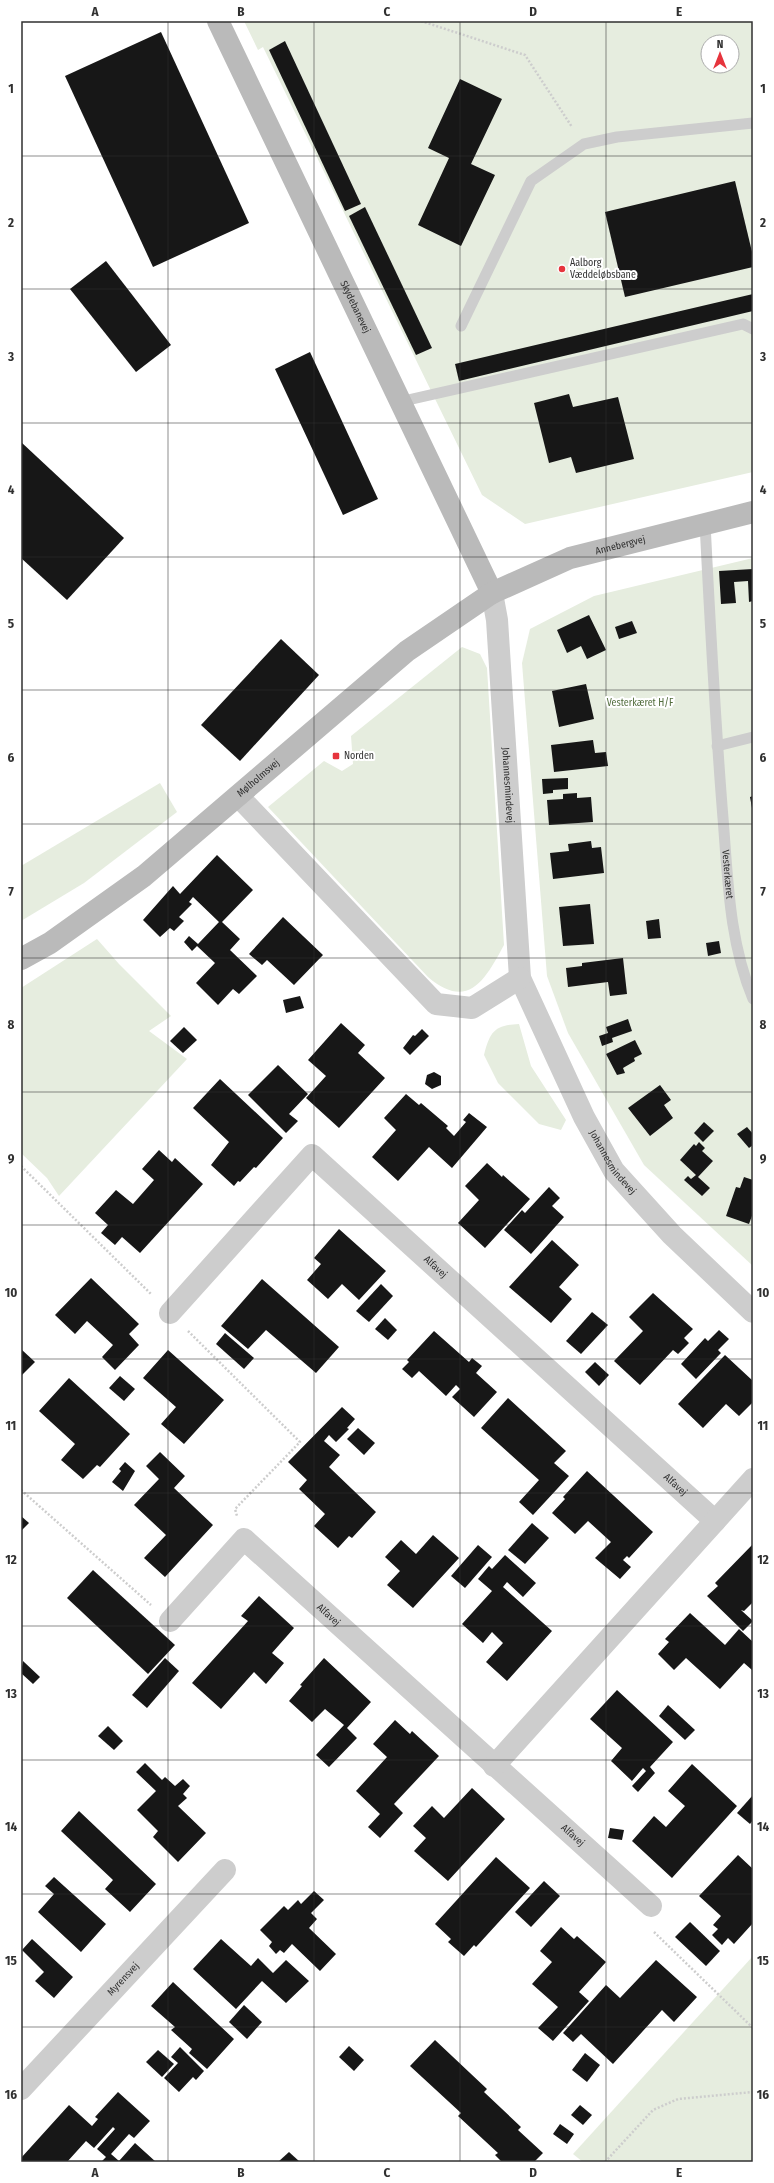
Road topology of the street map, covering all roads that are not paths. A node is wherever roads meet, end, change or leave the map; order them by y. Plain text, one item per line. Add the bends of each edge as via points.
1 (218, 21) edge
2 (753, 123) edge
3 (461, 326) dead end
4 (753, 329) edge
5 (399, 402) junction
6 (753, 512) edge
7 (705, 523) junction
8 (492, 593) junction
9 (753, 737) edge
10 (717, 746) junction
11 (238, 796) junction
12 (21, 959) edge
13 (520, 978) junction
14 (753, 999) edge
15 (753, 1312) edge
16 (170, 1313) road end
17 (753, 1479) edge
18 (715, 1521) junction
19 (170, 1622) road end
20 (494, 1766) junction
21 (225, 1870) dead end
22 (651, 1906) road end
23 (21, 2089) edge

1 - 5 street, Skydebanevej
2 - 3 lane via 584,144 531,181
4 - 5 lane via 743,324
5 - 8 street, Skydebanevej
6 - 7 street, Annebergvej
7 - 8 street, Annebergvej via 570,558
7 - 10 lane, Vesterkæret
8 - 11 street, Mølholmsvej via 407,651
8 - 13 street, Johannesmindevej via 497,620
9 - 10 lane
10 - 14 lane, Vesterkæret via 732,927 745,980
11 - 12 street, Mølholmsvej via 144,876 50,943
11 - 13 street via 436,1004 472,1008
13 - 15 street, Johannesmindevej via 584,1117 614,1171 672,1236
16 - 18 street, Alfavej via 312,1155
17 - 18 street
18 - 20 street
19 - 20 street, Alfavej via 244,1539
20 - 22 street, Alfavej
21 - 23 street, Myrensvej

